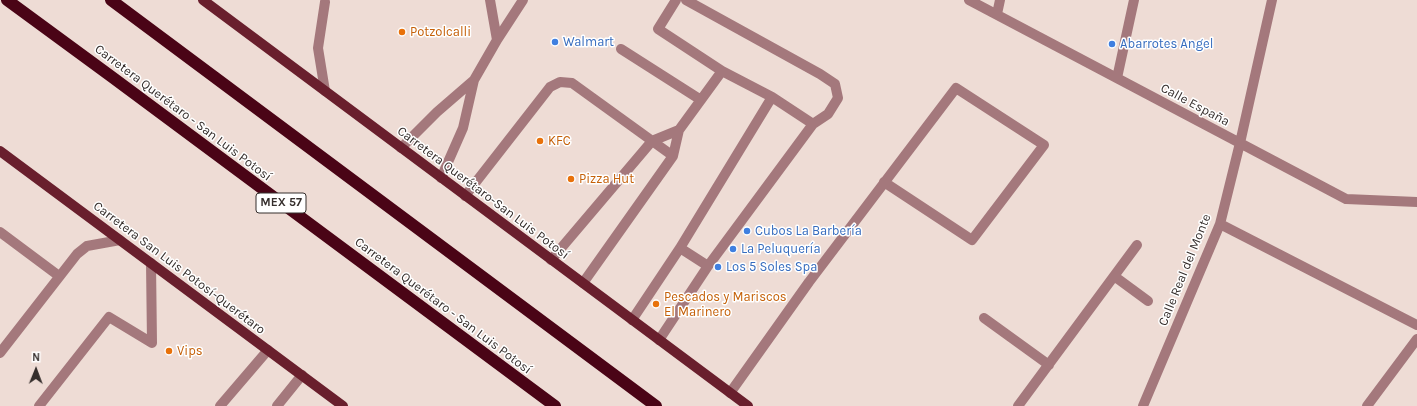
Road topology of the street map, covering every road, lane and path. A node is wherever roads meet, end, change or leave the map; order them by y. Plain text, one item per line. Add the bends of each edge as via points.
1 (7, 0) edge
2 (111, 0) edge
3 (202, 0) edge
4 (490, 0) edge
5 (523, 0) edge
6 (676, 0) edge
7 (686, 0) edge
8 (969, 0) edge
9 (1000, 0) edge
10 (1134, 0) edge
11 (1272, 0) edge
12 (325, 1) edge
13 (996, 14) junction
14 (496, 40) junction
15 (621, 49) dead end
16 (722, 71) junction
17 (1117, 78) junction
18 (474, 80) junction
19 (325, 91) junction
20 (772, 97) junction
21 (701, 100) junction
22 (813, 124) junction
23 (680, 130) junction
24 (652, 141) junction
25 (1240, 143) junction
26 (401, 148) junction
27 (0, 151) edge
28 (673, 156) junction
29 (441, 178) junction
30 (884, 182) junction
31 (465, 196) junction
32 (1417, 202) edge
33 (1220, 224) junction
34 (0, 232) edge
35 (120, 240) junction
36 (1137, 245) dead end
37 (680, 248) junction
38 (551, 260) junction
39 (151, 263) junction
40 (708, 266) junction
41 (59, 276) junction
42 (1114, 276) junction
43 (583, 283) junction
44 (1148, 300) dead end
45 (984, 318) dead end
46 (632, 320) junction
47 (1417, 325) edge
48 (1417, 339) edge
49 (659, 340) junction
50 (268, 350) junction
51 (1, 351) edge
52 (1049, 365) junction
53 (302, 375) junction
54 (730, 393) junction
55 (337, 404) edge
56 (39, 406) edge
57 (220, 406) edge
58 (277, 406) edge
59 (555, 406) edge
60 (656, 406) edge
61 (748, 406) edge
62 (1018, 406) edge
63 (1143, 406) edge
64 (1367, 406) edge

1 - 59 highway, Carretera Querétaro - San Luis Potosí / MEX 57
2 - 60 highway
3 - 19 main road, Carretera Querétaro-San Luis Potosí
4 - 14 street
5 - 14 street
6 - 16 street via 658,29
7 - 22 street via 835,84 838,98 828,114
8 - 13 street, Calle España
9 - 13 street
10 - 17 street
11 - 25 street, Calle Real del Monte
12 - 19 street via 318,48
13 - 17 street, Calle España
14 - 18 street
15 - 21 street
16 - 20 street
16 - 21 street
17 - 25 street, Calle España
18 - 26 street
18 - 29 street via 463,128
19 - 26 main road, Carretera Querétaro-San Luis Potosí
20 - 22 street
20 - 37 street
21 - 23 street
22 - 40 street
23 - 24 street
23 - 28 street
24 - 28 street
24 - 31 street via 572,83 560,82 550,87
24 - 38 street
25 - 32 street, Calle España via 1346,199
25 - 33 street, Calle Real del Monte
26 - 29 main road, Carretera Querétaro-San Luis Potosí
27 - 35 main road, Carretera San Luis Potosí-Querétaro
28 - 43 street
29 - 31 main road, Carretera Querétaro-San Luis Potosí
30 - 30 street via 956,88 1044,145 972,240
30 - 54 street
31 - 38 main road, Carretera Querétaro-San Luis Potosí
33 - 47 street
33 - 63 street, Calle Real del Monte
34 - 41 street
35 - 39 main road, Carretera San Luis Potosí-Querétaro
35 - 41 street via 87,246
36 - 42 street
37 - 40 street
37 - 46 street
38 - 43 main road, Carretera Querétaro-San Luis Potosí
39 - 50 main road, Carretera San Luis Potosí-Querétaro
39 - 56 street via 152,344 109,317
40 - 49 street
41 - 51 street
42 - 44 street
42 - 52 street
43 - 46 main road, Carretera Querétaro-San Luis Potosí
45 - 52 street
46 - 49 main road, Carretera Querétaro-San Luis Potosí
48 - 64 street
49 - 54 main road, Carretera Querétaro-San Luis Potosí
50 - 53 main road, Carretera San Luis Potosí-Querétaro
50 - 57 street
52 - 62 street
53 - 55 main road, Carretera San Luis Potosí-Querétaro
53 - 58 street
54 - 61 main road, Carretera Querétaro-San Luis Potosí

